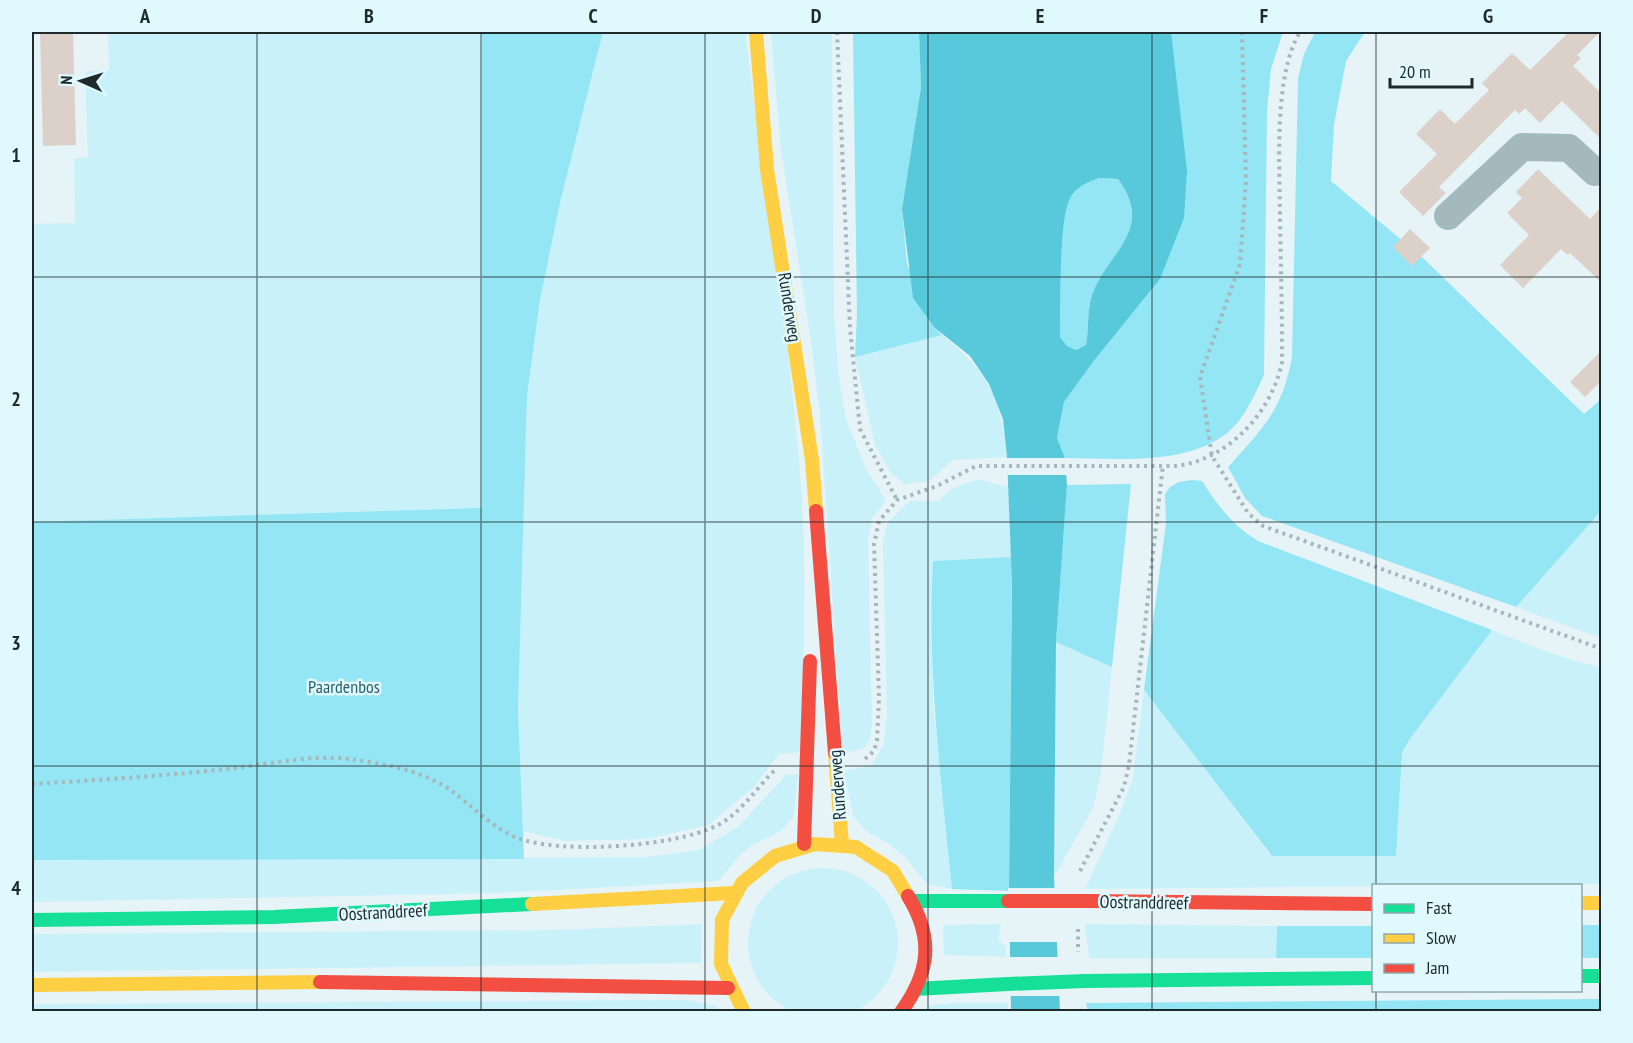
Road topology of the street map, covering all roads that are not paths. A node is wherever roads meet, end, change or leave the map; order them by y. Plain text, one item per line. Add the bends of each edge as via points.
1 (756, 32) edge
2 (1602, 171) edge
3 (1448, 216) dead end
4 (821, 582) junction
5 (804, 844) junction
6 (842, 844) junction
7 (734, 893) junction
8 (915, 901) junction
9 (1582, 903) edge
10 (1602, 903) edge
11 (1372, 904) edge
12 (32, 920) edge
13 (1582, 976) edge
14 (1602, 976) edge
15 (1372, 978) edge
16 (32, 985) edge
17 (729, 988) junction
18 (915, 989) junction
19 (744, 1011) edge
20 (901, 1011) edge

1 - 4 main road, Runderweg via 767,170 812,460
2 - 3 street via 1595,172 1569,148 1522,147
4 - 5 main road, Runderweg via 811,643
4 - 6 main road, Runderweg
5 - 6 main road
5 - 7 main road via 757,866
6 - 8 main road via 885,864 902,880
7 - 12 main road, Oostranddreef via 274,917
7 - 17 main road via 724,916 720,940 721,965
8 - 11 main road, Oostranddreef, bridge
8 - 18 main road via 925,945 923,968
9 - 10 main road
13 - 14 main road
15 - 18 main road, bridge via 1085,981
16 - 17 main road via 358,982
17 - 19 main road
18 - 20 main road

